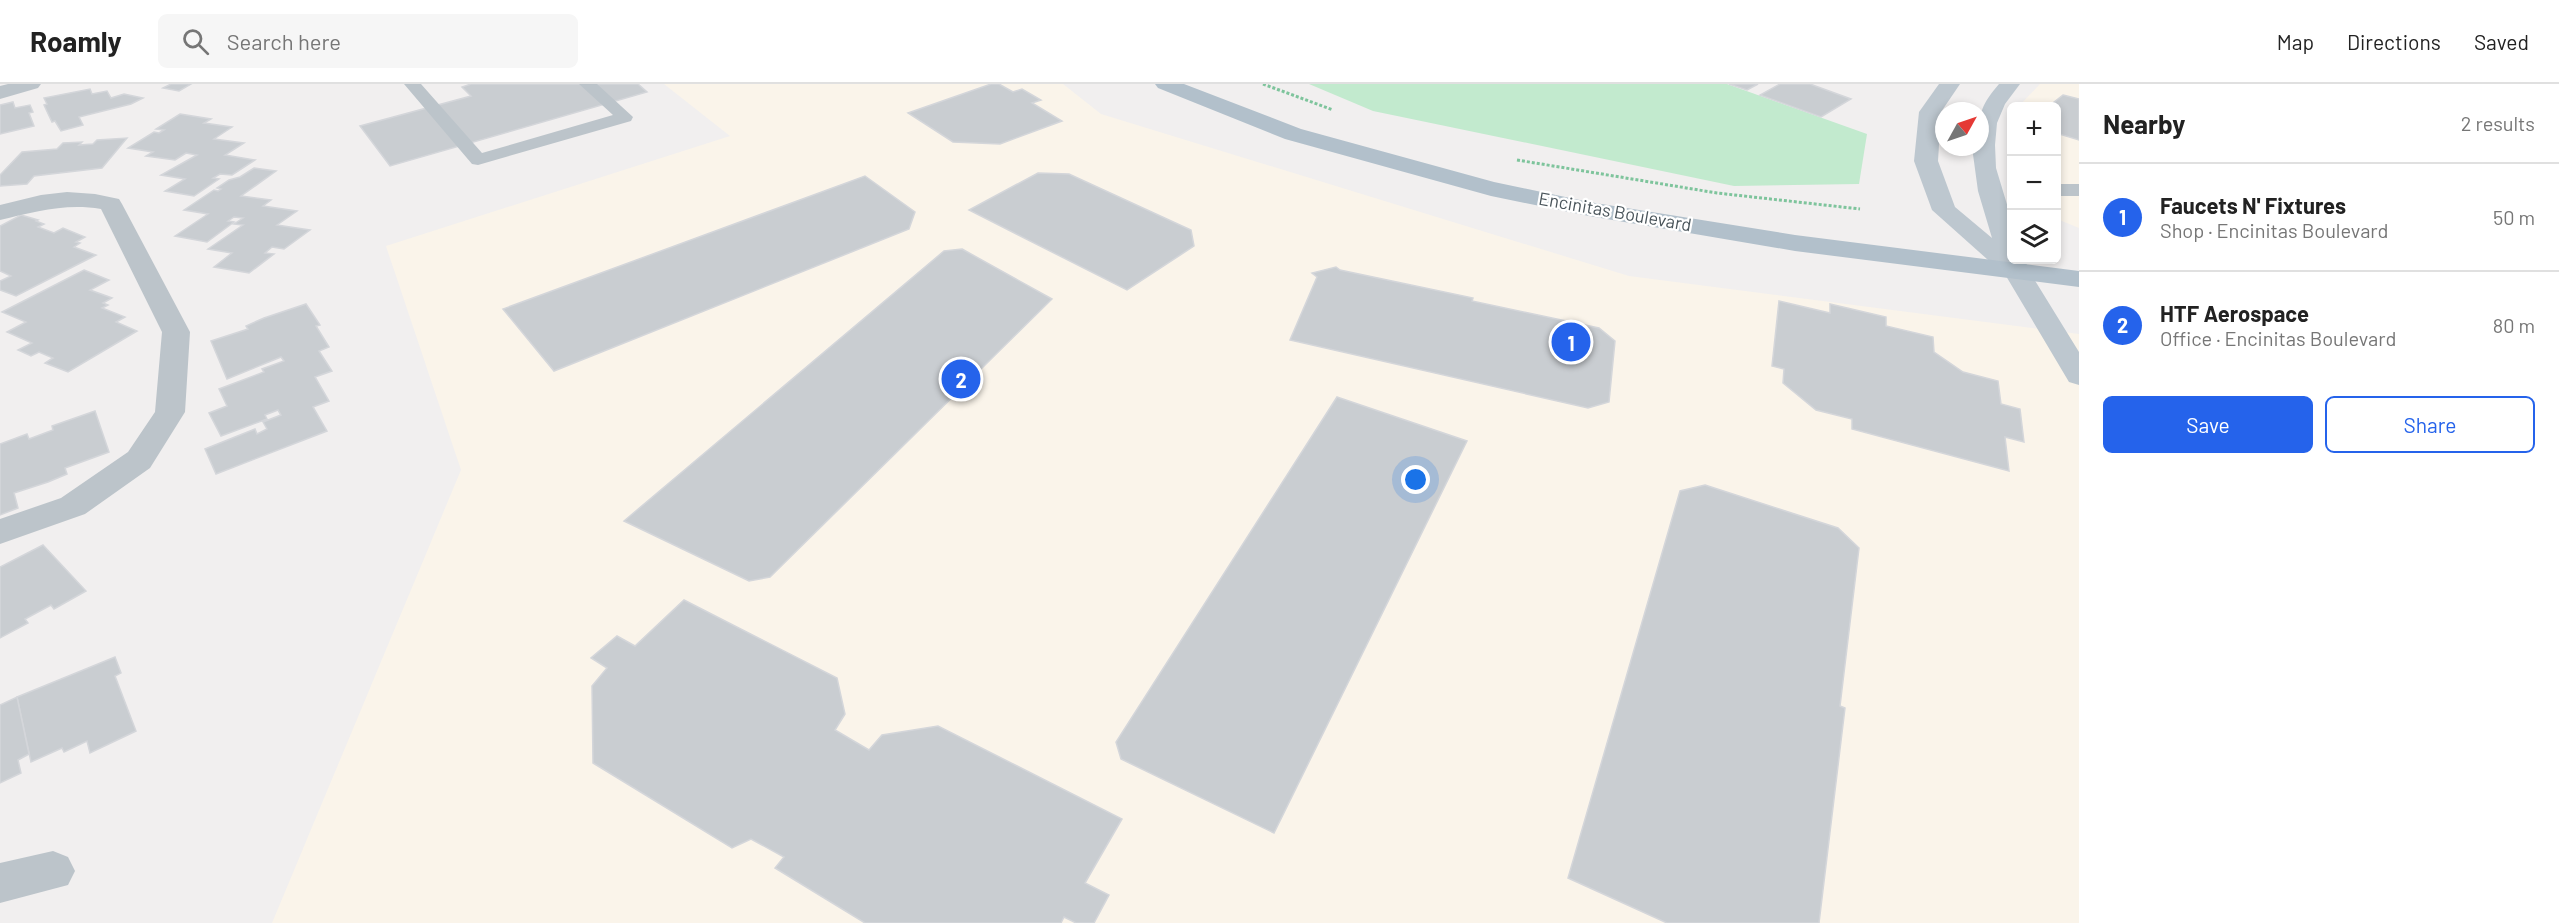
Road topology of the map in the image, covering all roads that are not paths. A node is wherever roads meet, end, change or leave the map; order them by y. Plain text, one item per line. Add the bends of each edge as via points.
1 (31, 84) edge
2 (412, 84) edge
3 (587, 84) edge
4 (1165, 84) edge
5 (1950, 84) edge
6 (2010, 84) edge
7 (0, 93) edge
8 (2061, 190) edge
9 (2079, 190) edge
10 (0, 213) edge
11 (2007, 245) edge
12 (2007, 258) edge
13 (2007, 262) edge
14 (2014, 264) edge
15 (2017, 264) edge
16 (2079, 279) edge
17 (2079, 376) edge
18 (0, 532) edge
19 (53, 871) dead end
20 (0, 883) edge

1 - 7 street
2 - 3 lane via 478,160 625,117
4 - 13 main road, Encinitas Boulevard via 1293,134 1491,189 1795,243
5 - 12 main road via 1930,112 1926,161 1944,210
6 - 11 main road via 1986,115 1983,163
8 - 9 lane
10 - 18 street via 39,202 83,198 110,204 176,332 170,412 139,460 73,506
14 - 17 main road
15 - 16 main road, Encinitas Boulevard
19 - 20 street

